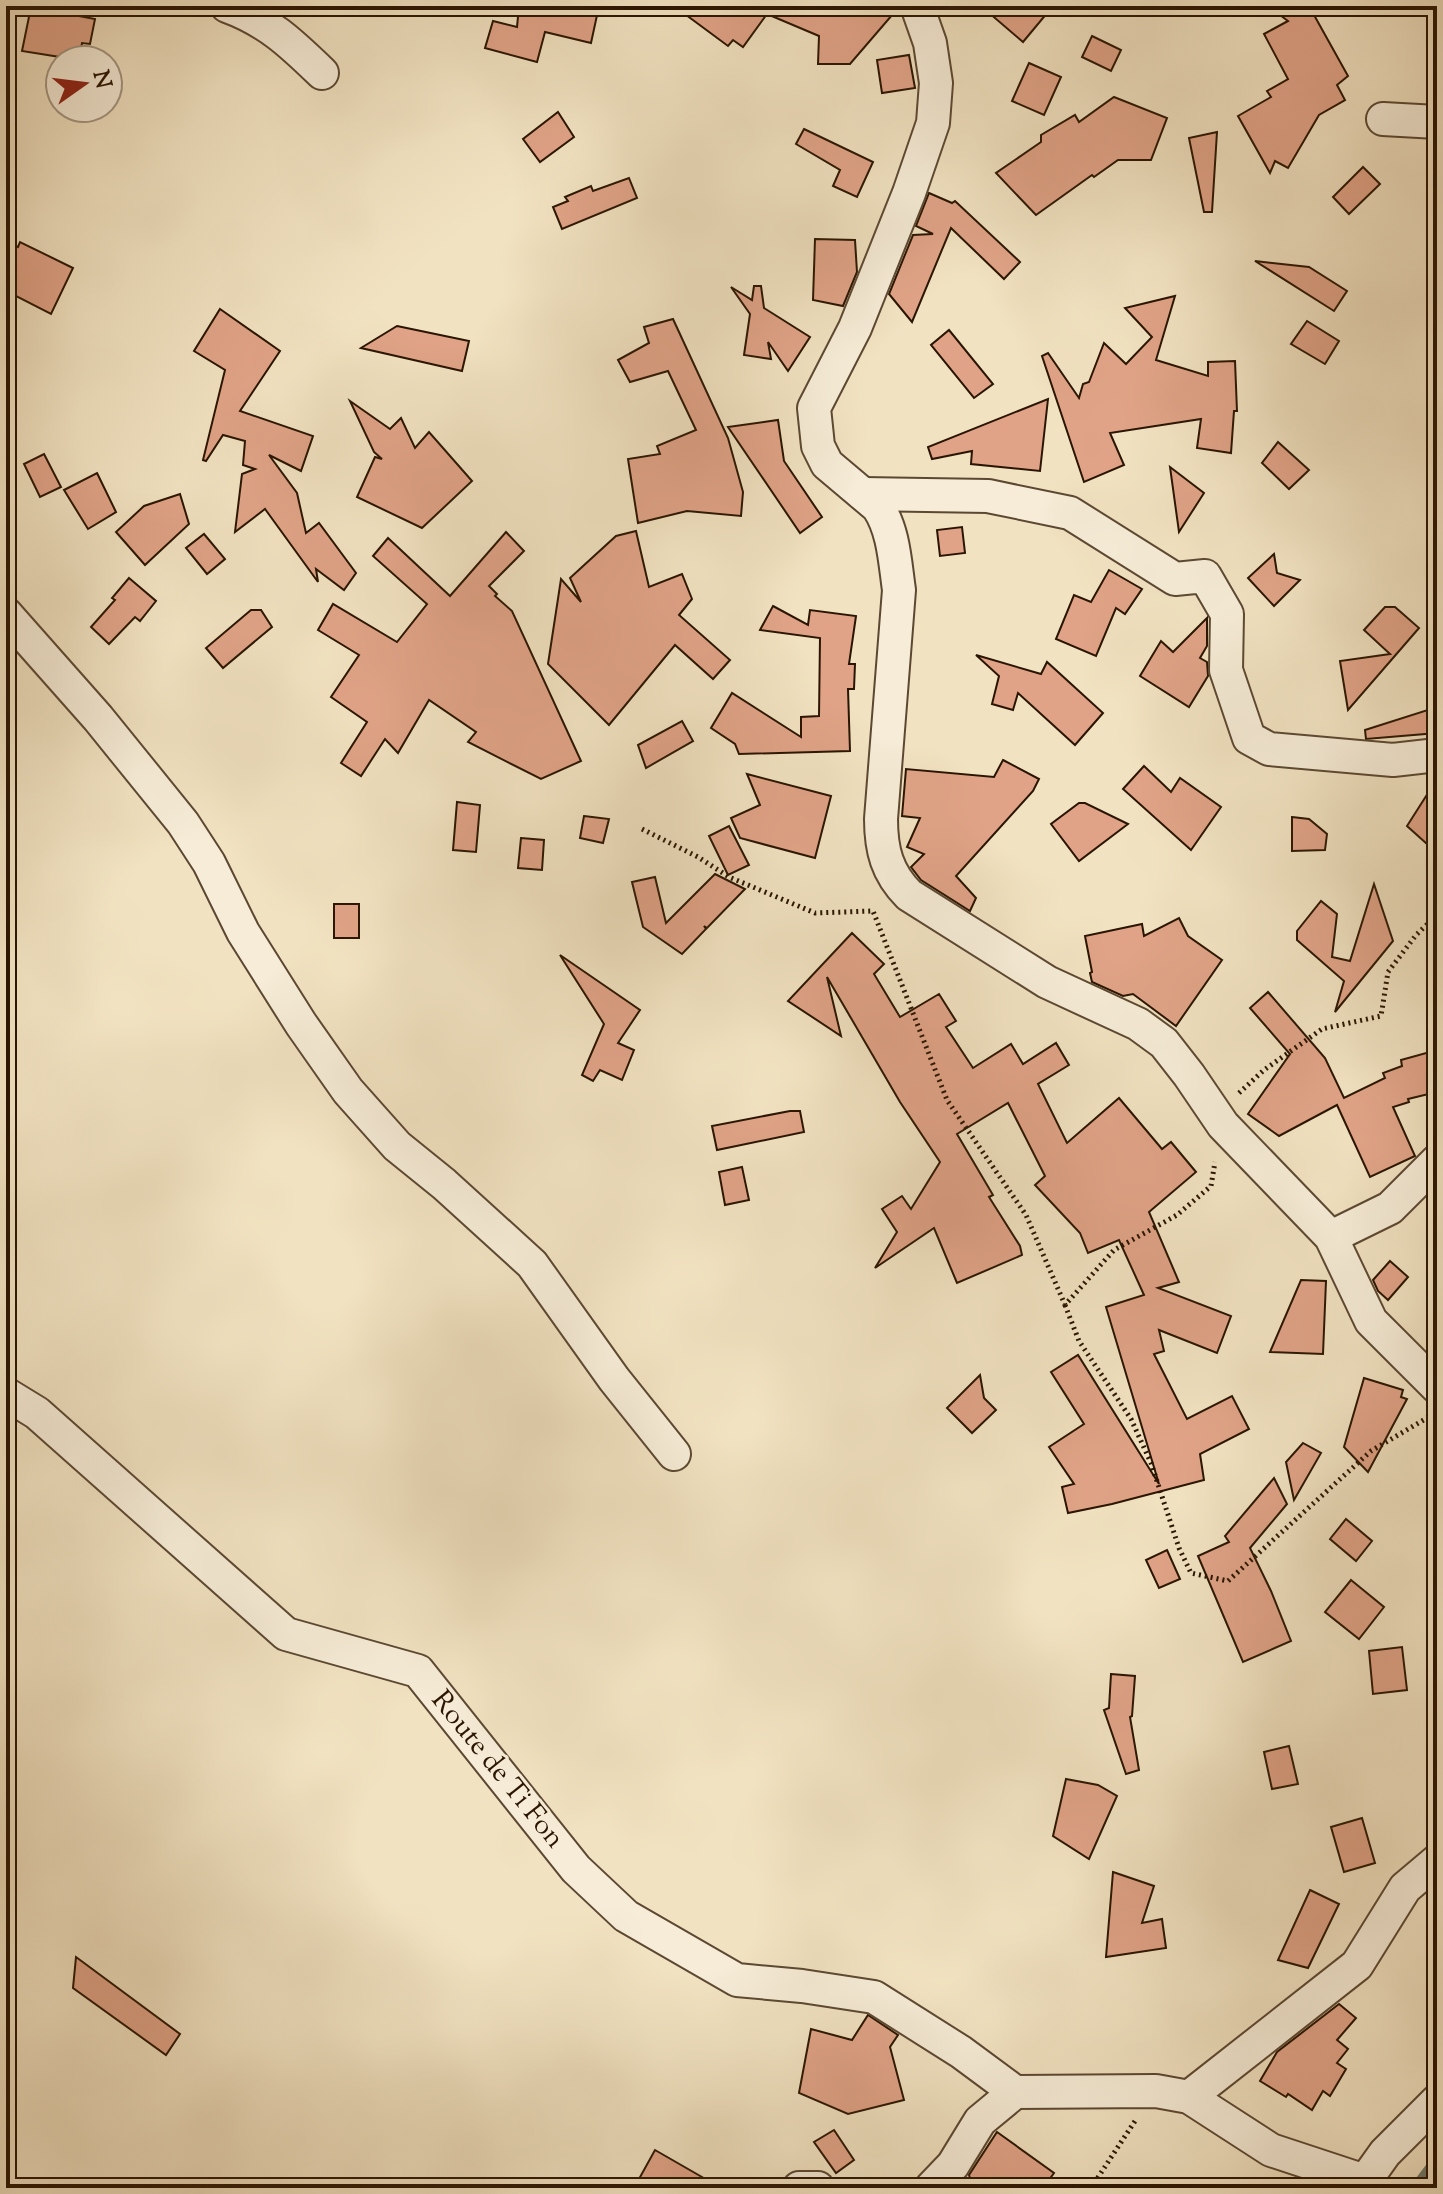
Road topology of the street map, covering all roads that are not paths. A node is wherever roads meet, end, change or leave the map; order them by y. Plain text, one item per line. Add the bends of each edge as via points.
1 (227, 6) edge
2 (917, 6) edge
3 (322, 73) dead end
4 (1383, 119) dead end
5 (1437, 122) edge
6 (863, 494) junction
7 (6, 614) edge
8 (1437, 755) edge
9 (1437, 1161) edge
10 (1331, 1237) junction
11 (1437, 1387) edge
12 (6, 1394) edge
13 (674, 1454) dead end
14 (1437, 1861) edge
15 (1015, 2092) junction
16 (1189, 2097) junction
17 (1437, 2101) edge
18 (1365, 2185) edge
19 (799, 2188) edge
20 (818, 2188) edge
21 (931, 2188) edge

1 - 3 street via 285,37
2 - 6 street via 936,83 933,123 855,328 814,408 818,446 827,464
4 - 5 street
6 - 8 street via 988,496 1070,513 1175,579 1205,576 1227,614 1226,670 1249,738 1269,749 1393,760
6 - 10 street via 884,517 899,590 881,819 881,840 894,880 909,895 1047,982 1138,1024 1164,1043 1223,1125
7 - 13 street via 183,823 243,932 348,1091 397,1146 532,1264
9 - 10 street via 1390,1208
10 - 11 street via 1371,1321
12 - 15 street, Route de Ti Fon via 37,1413 286,1634 418,1671 576,1869 626,1916 737,1980 874,1997
14 - 16 street via 1405,1888 1357,1965
15 - 16 street via 1156,2091
15 - 21 street via 980,2121 953,2165
16 - 18 street via 1271,2150
17 - 18 street via 1385,2153
19 - 20 street

